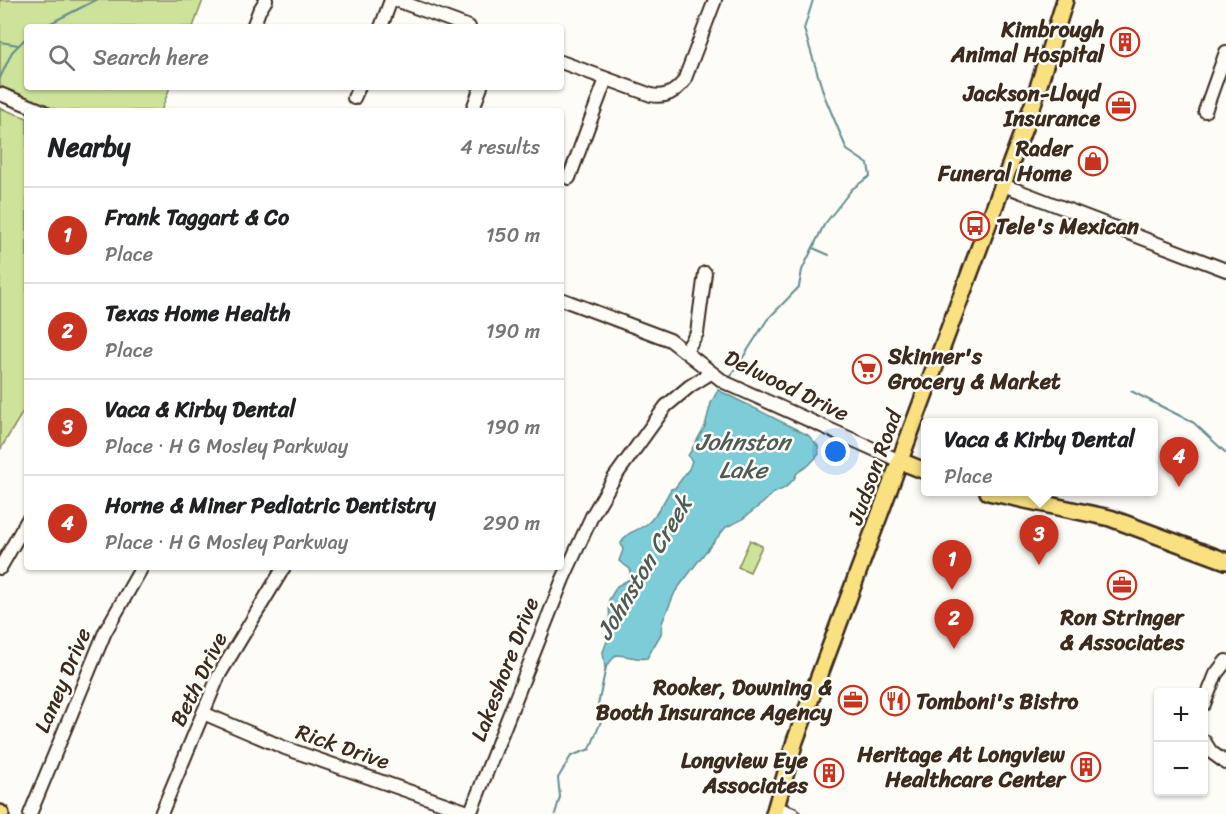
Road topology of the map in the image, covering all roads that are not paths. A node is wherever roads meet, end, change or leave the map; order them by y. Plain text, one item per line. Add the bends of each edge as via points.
1 (266, 0) edge
2 (391, 0) edge
3 (396, 0) edge
4 (715, 0) edge
5 (1065, 0) edge
6 (254, 24) edge
7 (382, 24) edge
8 (461, 24) edge
9 (1226, 52) edge
10 (564, 63) edge
11 (606, 79) junction
12 (1221, 85) edge
13 (480, 90) edge
14 (0, 94) edge
15 (35, 108) edge
16 (473, 108) edge
17 (1206, 111) dead end
18 (569, 178) dead end
19 (1003, 185) junction
20 (1226, 270) edge
21 (705, 273) dead end
22 (564, 300) edge
23 (686, 351) junction
24 (711, 373) junction
25 (900, 461) junction
26 (921, 469) edge
27 (1007, 496) edge
28 (24, 526) edge
29 (1226, 561) edge
30 (0, 568) edge
31 (140, 570) edge
32 (282, 570) edge
33 (1226, 661) edge
34 (1208, 692) edge
35 (203, 713) junction
36 (1204, 742) edge
37 (1226, 763) edge
38 (775, 811) edge
39 (30, 814) edge
40 (161, 814) edge
41 (471, 814) edge
42 (793, 814) edge

1 - 6 street
2 - 7 street
3 - 8 street
4 - 11 street via 686,76 674,91 655,96
5 - 19 main road, Judson Road
9 - 12 street
10 - 11 street
11 - 18 street
12 - 17 street
13 - 16 street
14 - 15 street
19 - 20 street
19 - 25 main road, Judson Road
21 - 23 street via 697,333
22 - 23 street, Delwood Drive via 659,336
23 - 24 street, Delwood Drive
24 - 25 street, Delwood Drive
24 - 41 street, Lakeshore Drive via 666,406 595,510 562,579
25 - 26 main road
25 - 38 main road, Judson Road via 795,741
27 - 29 main road via 1103,516
28 - 30 street
31 - 39 street, Laney Drive via 105,632
32 - 35 street, Beth Drive via 229,657
33 - 34 street
35 - 40 street, Beth Drive
35 - 41 street, Rick Drive via 285,748
36 - 37 street
38 - 42 street

